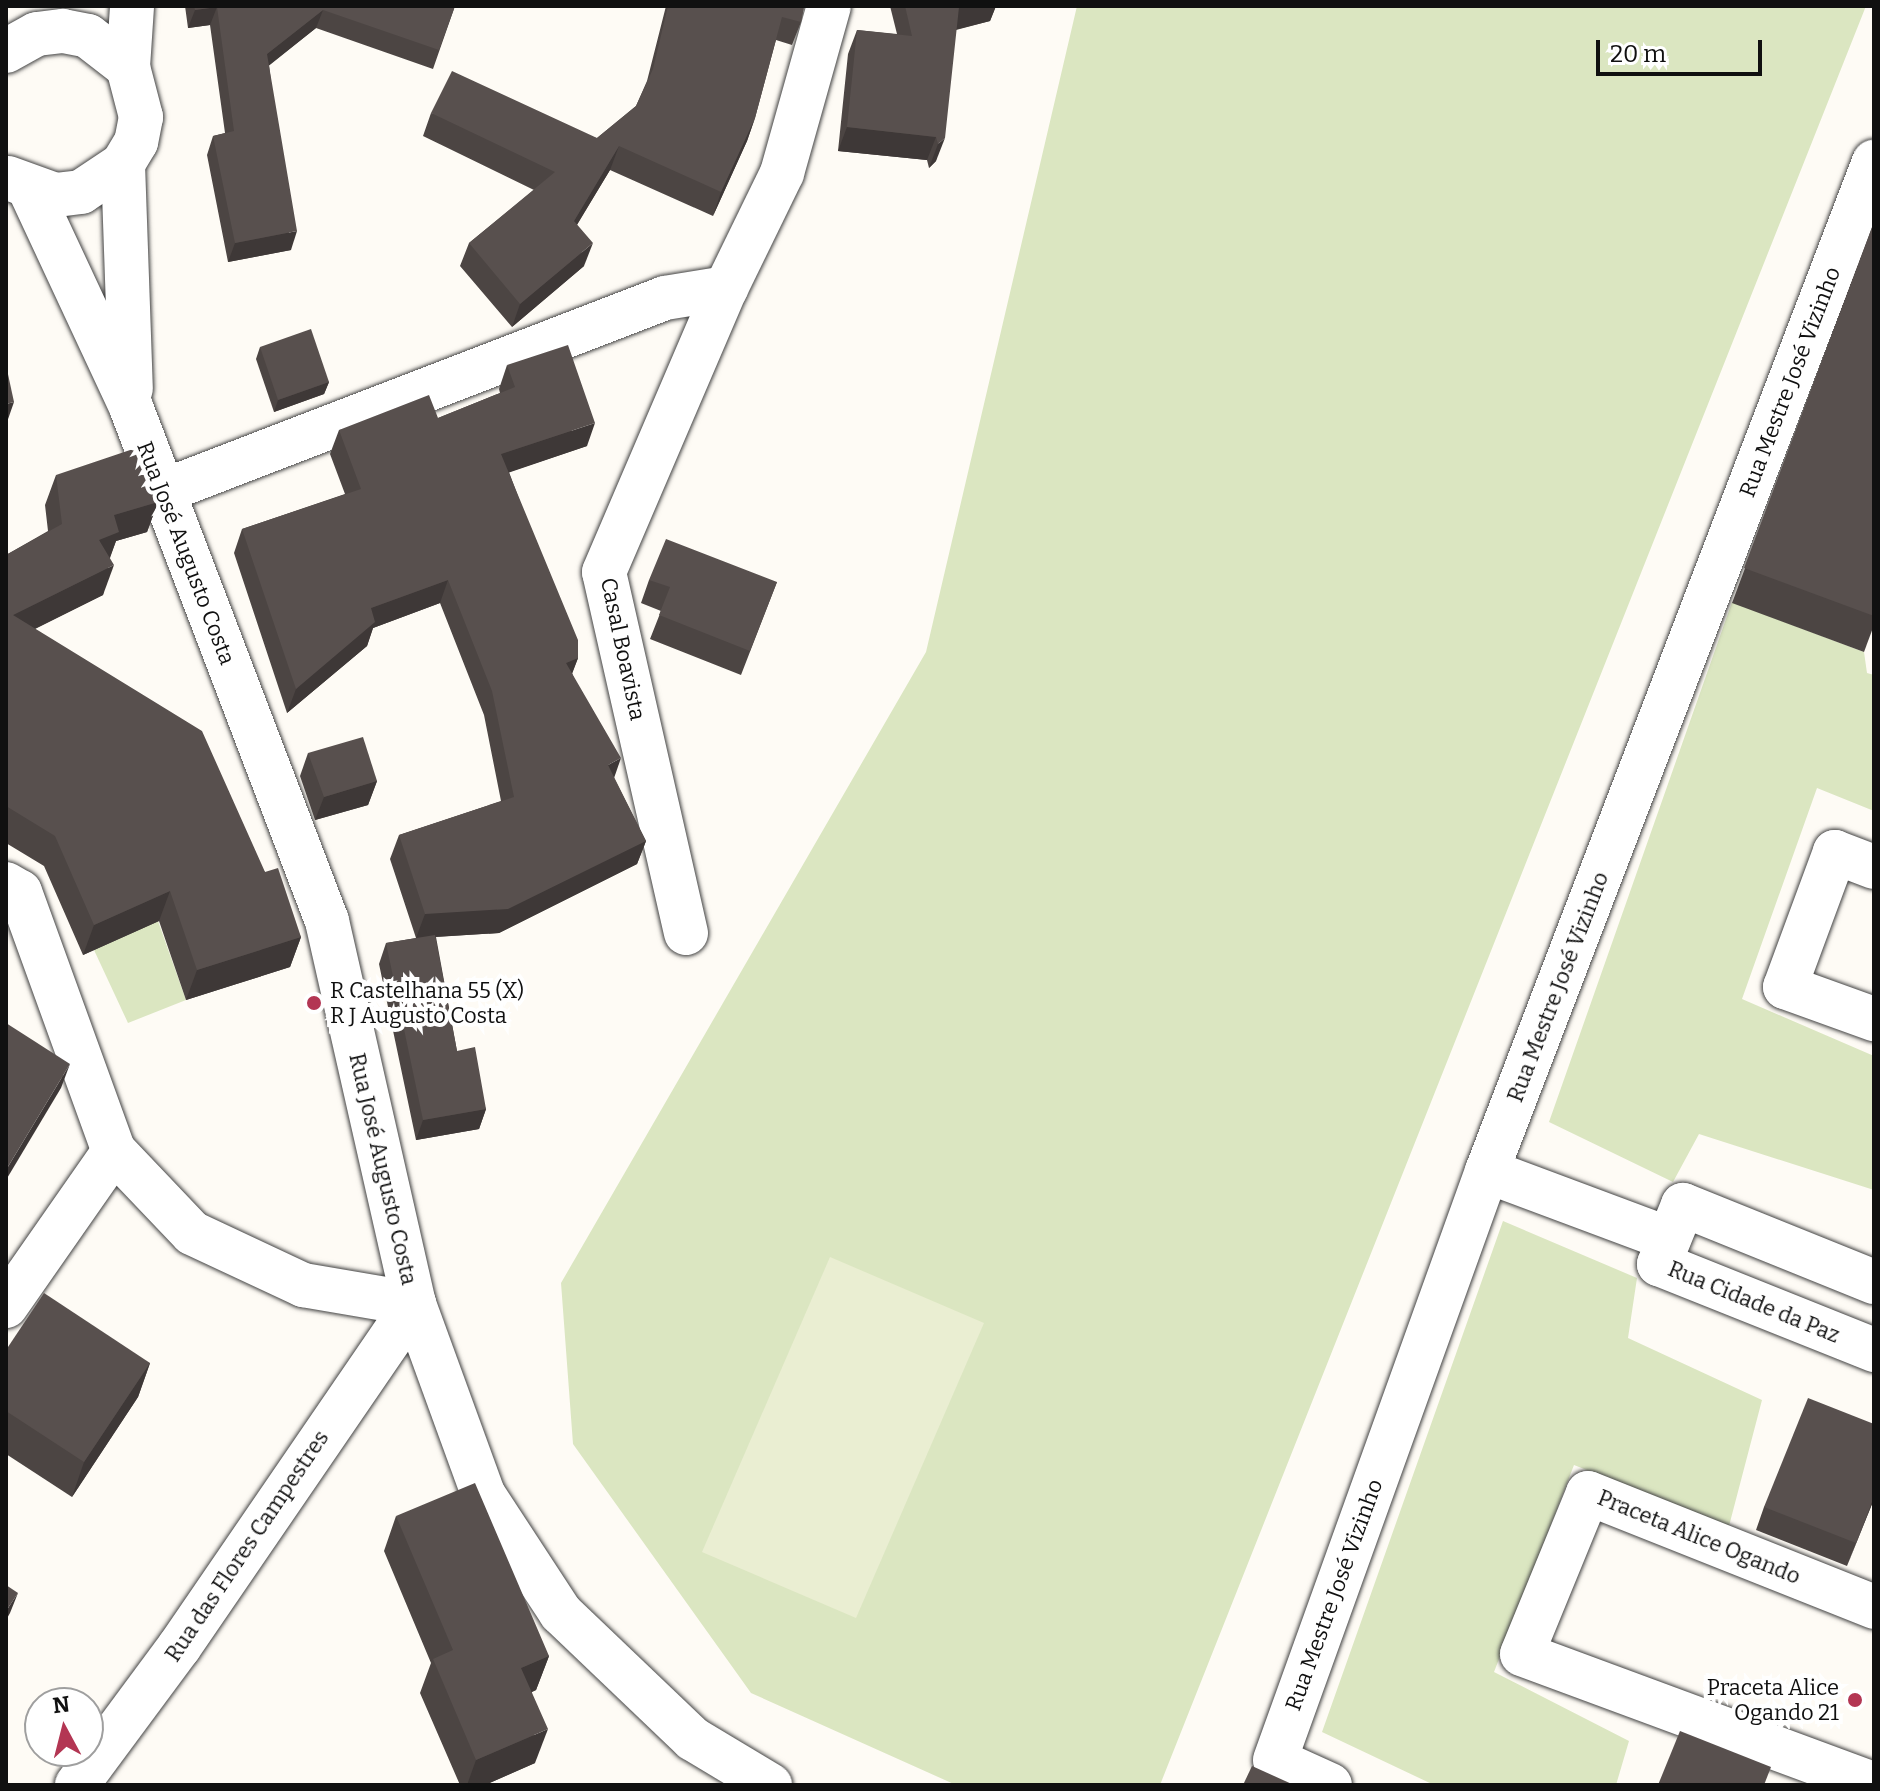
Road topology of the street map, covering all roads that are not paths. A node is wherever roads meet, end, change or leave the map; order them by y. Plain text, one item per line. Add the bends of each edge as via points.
1 (132, 6) edge
2 (829, 6) edge
3 (31, 30) edge
4 (128, 67) junction
5 (1874, 162) edge
6 (123, 164) junction
7 (18, 183) edge
8 (726, 288) junction
9 (131, 407) junction
10 (161, 492) junction
11 (1874, 867) edge
12 (6, 884) edge
13 (686, 933) dead end
14 (1874, 1019) edge
15 (114, 1151) junction
16 (1487, 1171) junction
17 (1669, 1239) junction
18 (1874, 1282) edge
19 (414, 1304) junction
20 (6, 1306) edge
21 (1874, 1350) edge
22 (1874, 1607) edge
23 (1873, 1783) edge
24 (77, 1785) edge
25 (770, 1785) edge
26 (1330, 1785) edge

1 - 4 street, Rua José Augusto Costa
2 - 8 street, Casal Boavista via 782,173
3 - 4 street via 88,36
4 - 6 street, Rua José Augusto Costa via 141,117 136,142
5 - 16 street, Rua Mestre José Vizinho
6 - 7 street, Rua José Augusto Costa via 81,192 55,195
6 - 9 street, Rua José Augusto Costa
7 - 9 street, Rua José Augusto Costa
8 - 10 street via 665,298
8 - 13 street, Casal Boavista via 604,572
9 - 10 street, Rua José Augusto Costa
10 - 19 street, Rua José Augusto Costa via 327,921
11 - 14 street via 1835,852 1785,987
12 - 15 street via 20,892
15 - 19 street via 192,1233 303,1285
15 - 20 street
16 - 17 street, Rua Cidade da Paz
16 - 26 street, Rua Mestre José Vizinho via 1275,1760
17 - 18 street, Rua Cidade da Paz via 1683,1205
17 - 21 street, Rua Cidade da Paz via 1659,1264
19 - 24 street, Rua das Flores Campestres via 179,1647
19 - 25 street, Rua José Augusto Costa via 483,1494 561,1613 693,1739
22 - 23 street, Praceta Alice Ogando via 1588,1493 1522,1654

